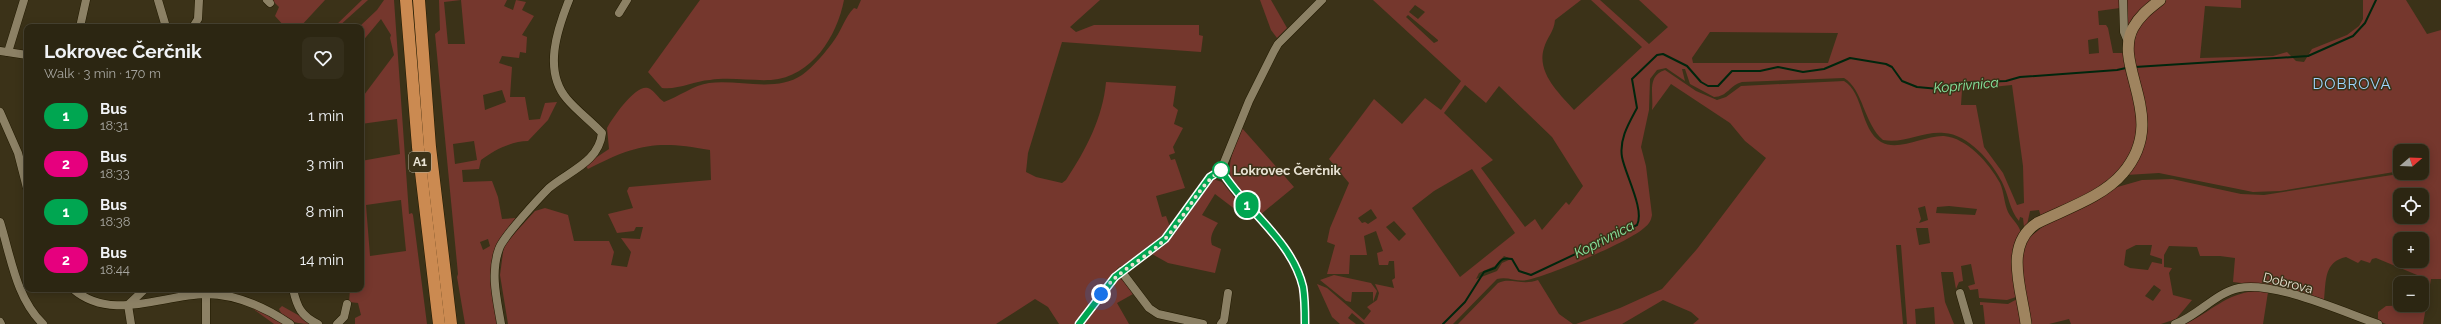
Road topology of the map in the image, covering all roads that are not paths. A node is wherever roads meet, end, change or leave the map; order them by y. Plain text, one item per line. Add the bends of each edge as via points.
1 (24, 0) edge
2 (86, 0) edge
3 (158, 0) edge
4 (199, 0) edge
5 (406, 0) edge
6 (419, 0) edge
7 (569, 0) edge
8 (627, 0) edge
9 (1322, 0) edge
10 (2123, 0) edge
11 (2160, 0) edge
12 (619, 13) dead end
13 (81, 24) edge
14 (165, 24) edge
15 (196, 24) edge
16 (2129, 44) junction
17 (4, 51) edge
18 (24, 54) edge
19 (0, 113) edge
20 (1221, 170) junction
21 (24, 172) edge
22 (0, 222) edge
23 (1122, 271) junction
24 (78, 292) edge
25 (143, 292) edge
26 (294, 292) edge
27 (1228, 293) dead end
28 (206, 294) junction
29 (1960, 294) dead end
30 (347, 304) dead end
31 (128, 305) junction
32 (43, 324) edge
33 (131, 324) edge
34 (206, 324) edge
35 (290, 324) edge
36 (318, 324) edge
37 (337, 324) edge
38 (439, 324) edge
39 (451, 324) edge
40 (501, 324) edge
41 (1079, 324) edge
42 (1203, 324) edge
43 (1221, 324) edge
44 (1304, 324) edge
45 (1969, 324) edge
46 (2026, 324) edge
47 (2175, 324) edge
48 (2378, 324) edge

1 - 17 street
2 - 13 street
3 - 14 street
4 - 15 street via 200,9
5 - 38 highway, A1 via 418,147
6 - 39 highway, A1 via 430,147
7 - 40 street via 558,27 555,72 562,93 602,133 600,145 594,154 549,189 499,247 494,275
8 - 12 street
9 - 20 street via 1278,44 1249,101
10 - 16 street via 2124,32
11 - 16 street via 2143,13 2132,29
16 - 46 street via 2143,118 2141,135 2132,162 2113,183 2026,230 2021,238 2017,268
17 - 18 street
19 - 21 street
20 - 23 street via 1210,177 1165,239
20 - 44 street via 1234,191 1281,243 1292,261 1303,288
22 - 32 street via 20,292 31,312
23 - 41 street via 1106,287
23 - 42 street via 1149,308 1158,314
24 - 31 street via 105,305
25 - 31 street
26 - 36 street via 299,311 305,318
27 - 43 street via 1224,320
28 - 31 street
28 - 34 street
28 - 35 street via 232,296 252,303
29 - 45 street
30 - 37 street via 344,317
31 - 33 street
47 - 48 street, Dobrova via 2224,294 2239,288 2256,287 2290,294

